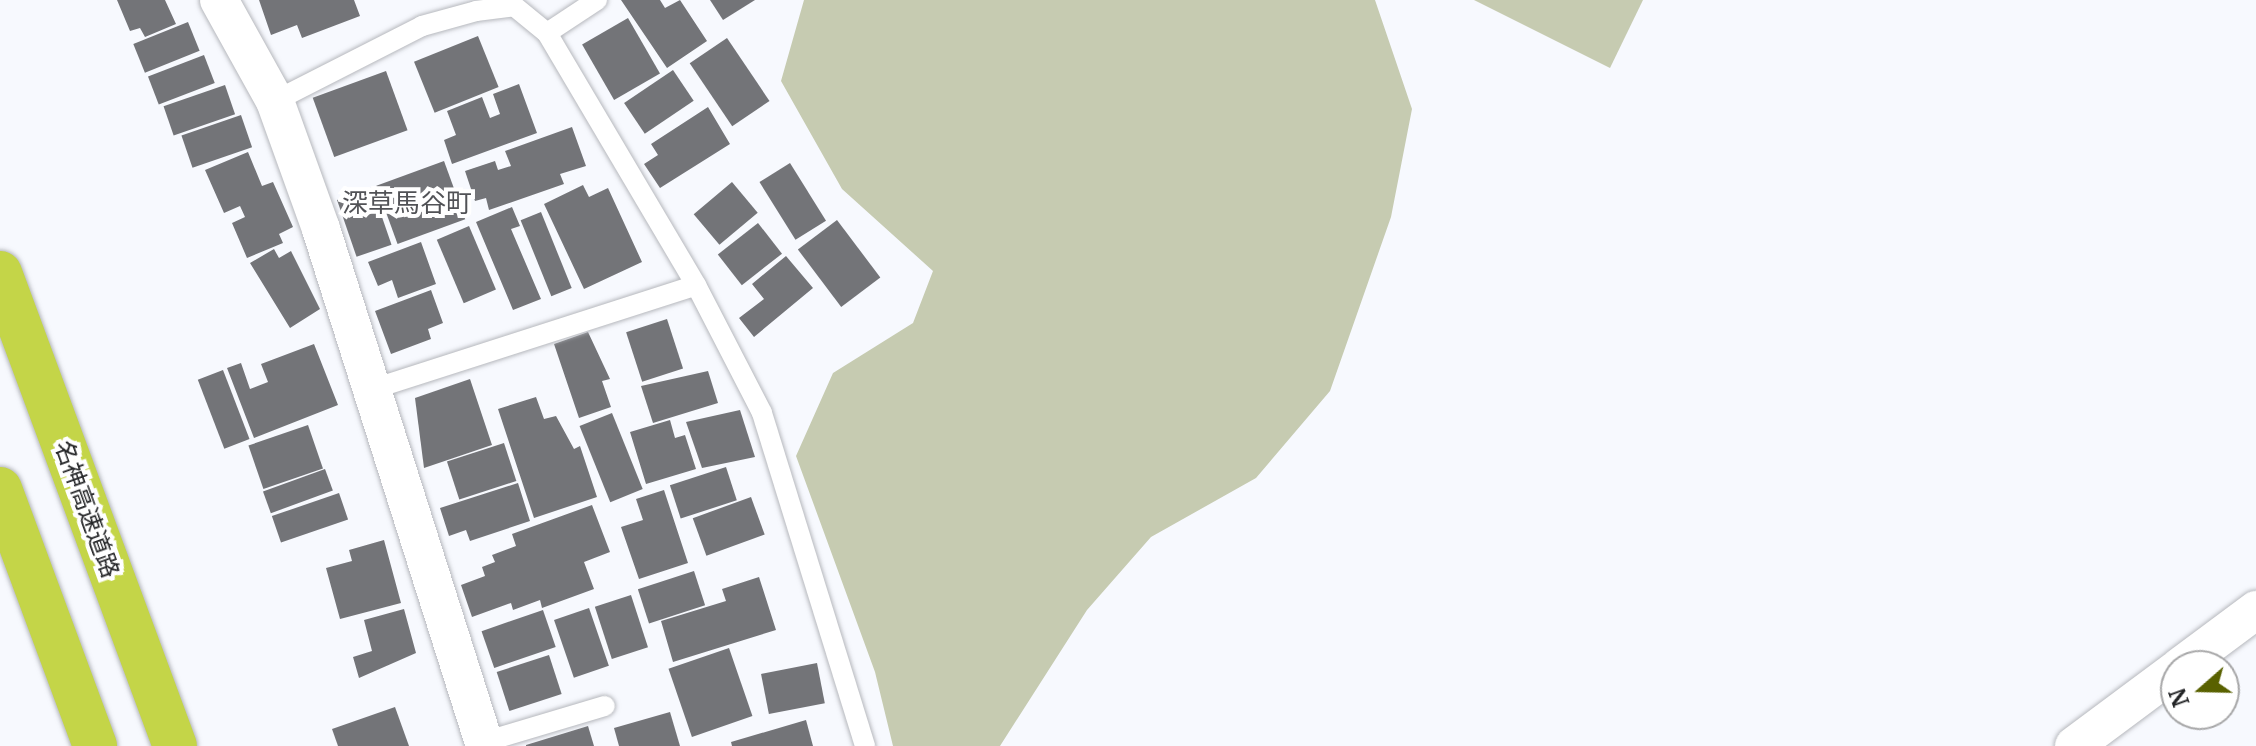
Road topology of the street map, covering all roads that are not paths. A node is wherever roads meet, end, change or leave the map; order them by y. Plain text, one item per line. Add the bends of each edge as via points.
1 (219, 0) edge
2 (597, 0) edge
3 (547, 33) junction
4 (275, 101) junction
5 (0, 273) edge
6 (696, 285) junction
7 (373, 389) junction
8 (0, 489) edge
9 (2256, 610) edge
10 (2202, 650) edge
11 (2160, 682) edge
12 (605, 706) dead end
13 (484, 744) edge
14 (95, 746) edge
15 (175, 746) edge
16 (865, 746) edge
17 (2074, 746) edge

1 - 4 street
2 - 3 lane
3 - 4 lane via 514,6 476,11 422,26
3 - 6 lane
4 - 7 street
5 - 15 highway, 名神高速道路
6 - 7 lane
6 - 16 lane via 762,413
7 - 13 street
8 - 14 highway
9 - 10 street
11 - 17 street
12 - 13 lane

